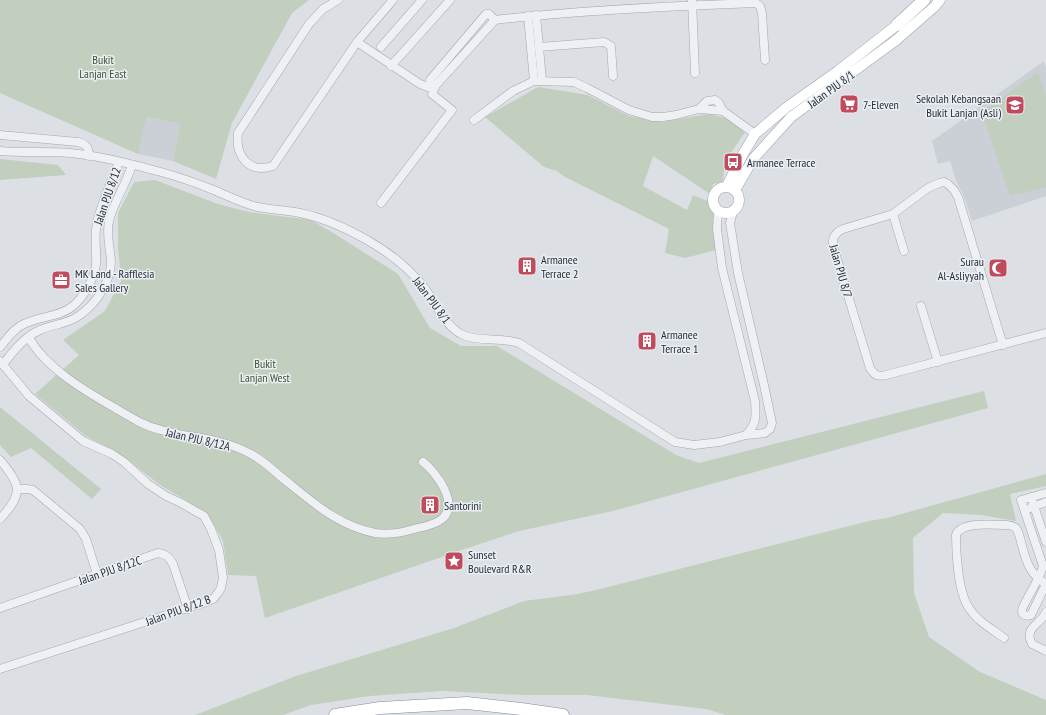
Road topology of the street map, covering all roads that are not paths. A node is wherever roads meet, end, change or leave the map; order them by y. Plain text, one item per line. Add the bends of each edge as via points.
1 (338, 0) edge
2 (393, 0) edge
3 (422, 0) edge
4 (450, 0) edge
5 (919, 0) edge
6 (924, 0) edge
7 (940, 0) edge
8 (692, 3) edge
9 (532, 16) junction
10 (897, 25) junction
11 (357, 42) junction
12 (381, 47) dead end
13 (539, 47) junction
14 (765, 60) dead end
15 (392, 66) junction
16 (695, 72) dead end
17 (841, 75) junction
18 (613, 76) dead end
19 (538, 81) junction
20 (433, 82) junction
21 (474, 120) dead end
22 (755, 134) junction
23 (0, 135) edge
24 (0, 150) edge
25 (89, 156) junction
26 (119, 162) junction
27 (132, 165) junction
28 (731, 188) junction
29 (381, 203) dead end
30 (718, 211) junction
31 (732, 212) junction
32 (893, 214) junction
33 (904, 251) dead end
34 (921, 306) dead end
35 (36, 319) junction
36 (40, 330) junction
37 (1046, 333) edge
38 (29, 338) junction
39 (1003, 345) junction
40 (0, 347) edge
41 (938, 362) junction
42 (2, 363) edge
43 (767, 398) junction
44 (755, 401) junction
45 (746, 435) junction
46 (0, 460) edge
47 (423, 462) dead end
48 (17, 489) junction
49 (1046, 493) edge
50 (1031, 497) junction
51 (1046, 502) edge
52 (1034, 506) junction
53 (1024, 509) junction
54 (0, 519) edge
55 (1046, 542) edge
56 (97, 574) junction
57 (1037, 579) junction
58 (1046, 584) edge
59 (0, 608) edge
60 (188, 608) junction
61 (1046, 612) edge
62 (1004, 638) dead end
63 (1046, 651) edge
64 (0, 669) edge
65 (335, 715) edge
66 (563, 715) edge

1 - 11 street via 323,9 309,24 238,133 238,148 247,162 257,168 273,166
2 - 11 street
3 - 12 street
4 - 15 street
5 - 10 main road, Jalan PJU 8/1
6 - 10 highway
7 - 17 main road, Jalan PJU 8/1 via 895,41
8 - 9 street
8 - 14 street via 756,3 760,6
8 - 16 street
9 - 13 street
9 - 19 street
9 - 20 street via 495,20 486,14
10 - 17 main road, Jalan PJU 8/1
11 - 15 street
13 - 18 street via 608,43 611,46
13 - 19 street
15 - 20 street via 425,86 432,86
17 - 22 main road, Jalan PJU 8/1 via 787,107
17 - 28 main road, Jalan PJU 8/1 via 791,117
19 - 21 street via 513,91
19 - 22 street via 574,82 629,110 652,117 676,115 699,109 704,103 715,100 723,111
20 - 29 street via 432,94 452,110
22 - 28 main road, Jalan PJU 8/1 via 743,154
23 - 25 street via 78,142 87,146
24 - 25 street, Jalan PJU 8/1
25 - 26 street, Jalan PJU 8/1
26 - 27 street, Jalan PJU 8/1
26 - 35 street, Jalan PJU 8/12 via 96,225 96,266 92,278 78,301 69,310
27 - 36 street, Jalan PJU 8/12 via 109,222 107,232 111,260 108,279 92,304 80,315
27 - 45 street, Jalan PJU 8/1 via 162,172 252,205 300,213 330,221 349,230 386,252 410,271 455,331 472,338 510,340 519,343 675,442 706,444
28 - 30 main road via 718,188 713,195 713,204
28 - 31 main road via 740,199
30 - 31 main road
30 - 44 street via 717,229 722,268
31 - 43 street, Jalan PJU 8/1 via 730,223 738,273
32 - 33 street
32 - 39 street, Jalan PJU 8/7 via 928,188 939,183 944,182 954,190
32 - 41 street, Jalan PJU 8/7 via 838,231 832,240 833,246 872,372 881,376
34 - 41 street
35 - 36 street
35 - 40 street, Jalan PJU 8/12 via 17,328
36 - 38 street, Jalan PJU 8/12
37 - 39 street, Jalan PJU 8/7
38 - 42 street, Jalan PJU 8/12
38 - 47 street, Jalan PJU 8/12A via 41,355 72,382 94,396 147,426 225,443 252,455 332,516 350,526 394,534 424,527 442,519 447,509 447,494 440,481
39 - 41 street, Jalan PJU 8/7
42 - 60 street, Jalan PJU 8/12 B via 29,396 83,441 112,454 148,484 204,516 219,550 223,578 221,588 213,598
43 - 44 street
43 - 45 street, Jalan PJU 8/1 via 772,423 770,429
44 - 45 street via 755,421
46 - 48 street via 13,478
48 - 54 street via 12,506
48 - 56 street via 32,490 80,529 86,539
49 - 50 street
50 - 52 street
50 - 53 street via 1021,500
51 - 52 street
52 - 53 street
52 - 55 street
53 - 57 street via 1043,566
56 - 59 street, Jalan PJU 8/12C
56 - 60 street, Jalan PJU 8/12C via 155,554 166,555 173,564
57 - 58 street
57 - 58 street via 1022,610 1025,616 1032,614
57 - 62 street via 1028,565 1019,534 1012,525 969,525 957,530 959,578 966,603 976,617
60 - 64 street, Jalan PJU 8/12 B
61 - 63 street via 1042,620 1031,630 1030,639 1032,644
65 - 66 highway via 380,708 467,703

